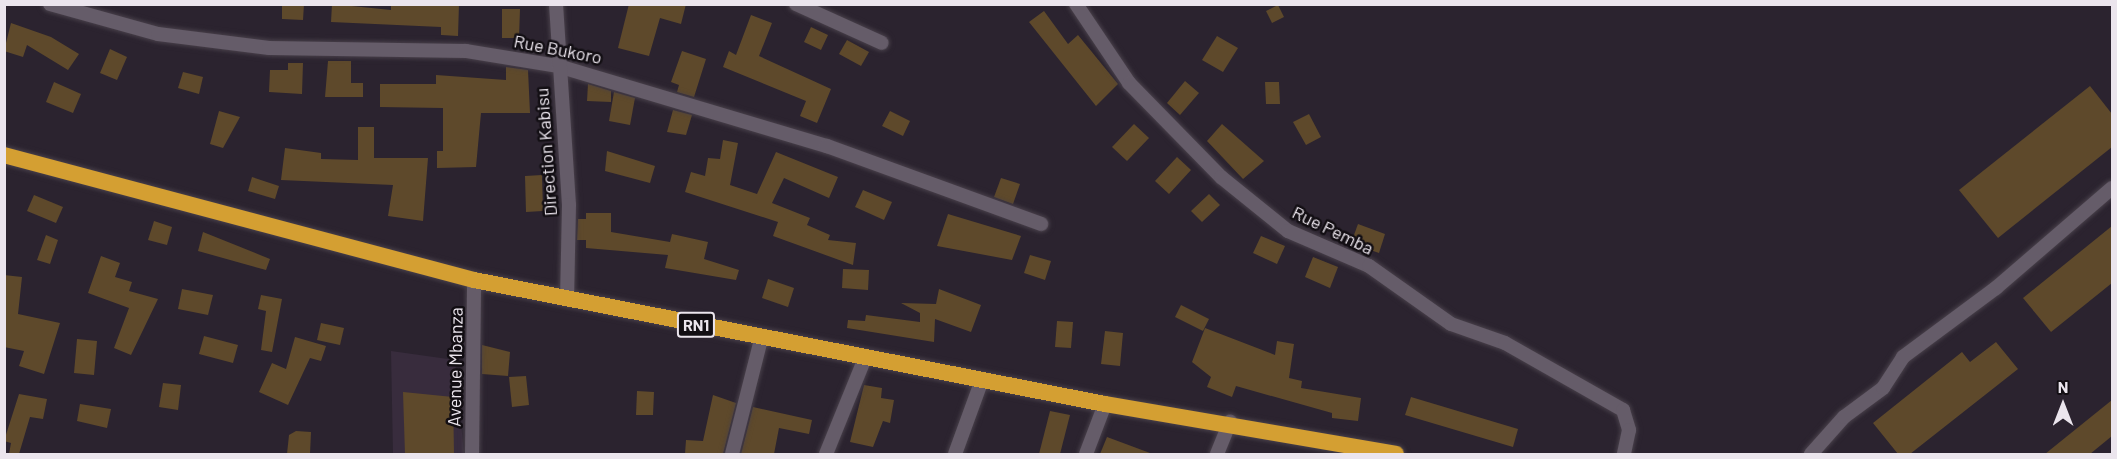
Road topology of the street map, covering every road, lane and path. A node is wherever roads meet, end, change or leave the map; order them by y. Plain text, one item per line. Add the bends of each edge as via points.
1 (50, 4) edge
2 (556, 4) edge
3 (796, 4) edge
4 (1076, 4) edge
5 (882, 43) dead end
6 (558, 66) junction
7 (4, 155) edge
8 (2112, 188) edge
9 (1041, 224) dead end
10 (474, 280) junction
11 (567, 298) junction
12 (761, 339) junction
13 (865, 358) junction
14 (982, 380) junction
15 (1105, 404) junction
16 (1230, 422) junction
17 (1357, 451) edge
18 (472, 454) edge
19 (732, 454) edge
20 (826, 454) edge
21 (955, 454) edge
22 (1086, 454) edge
23 (1217, 454) edge
24 (1396, 454) edge
25 (1624, 454) edge
26 (1811, 454) edge

1 - 6 street, Rue Bukoro via 158,34 269,48 466,51
2 - 6 street, Direction Kabisu
3 - 5 street
4 - 25 street, Rue Pemba via 1129,83 1229,184 1288,231 1368,266 1451,324 1505,343 1623,411 1629,430
6 - 9 street, Rue Bukoro via 816,142
6 - 11 street, Direction Kabisu via 569,205
7 - 10 highway, RN1
8 - 26 street via 1996,288 1903,357 1883,388 1844,417
10 - 11 highway, RN1
10 - 18 street, Avenue Mbanza
11 - 12 highway, RN1
12 - 13 highway, RN1
12 - 19 street
13 - 14 highway, RN1
13 - 20 street
14 - 15 highway, RN1
14 - 21 street
15 - 16 highway, RN1
15 - 22 street
16 - 17 highway, RN1
16 - 23 street
17 - 24 highway, RN1

